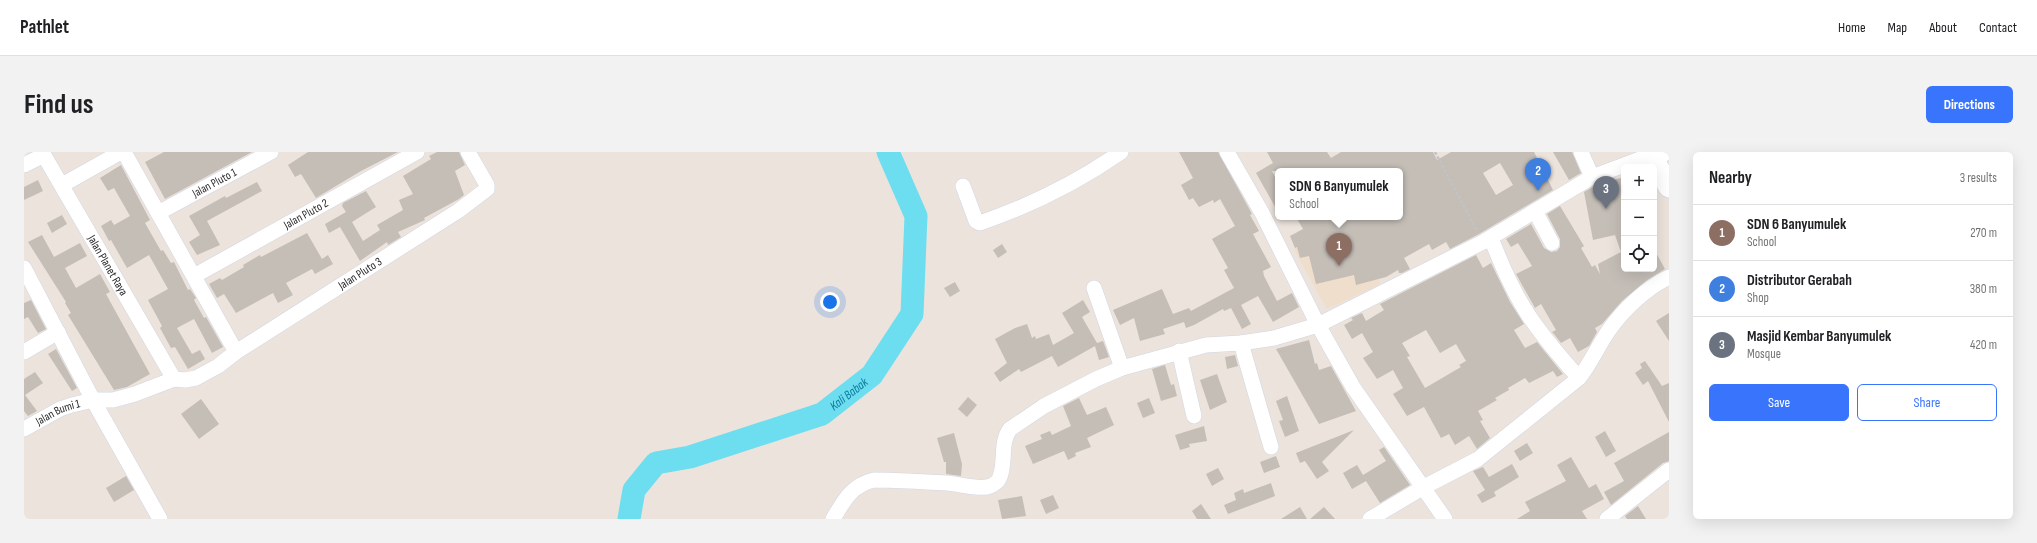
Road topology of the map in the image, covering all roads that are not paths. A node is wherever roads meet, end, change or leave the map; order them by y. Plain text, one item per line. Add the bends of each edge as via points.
1 (122, 152) edge
2 (271, 152) edge
3 (417, 152) edge
4 (468, 152) edge
5 (1122, 152) edge
6 (1228, 152) edge
7 (1582, 152) edge
8 (43, 153) edge
9 (1654, 153) edge
10 (24, 165) edge
11 (1592, 177) junction
12 (62, 185) junction
13 (963, 186) dead end
14 (1669, 187) edge
15 (1535, 211) junction
16 (158, 213) junction
17 (1487, 240) junction
18 (1552, 243) dead end
19 (25, 274) edge
20 (194, 276) junction
21 (1669, 277) edge
22 (1094, 288) dead end
23 (1318, 325) junction
24 (58, 332) junction
25 (1241, 343) junction
26 (1179, 351) junction
27 (24, 352) edge
28 (236, 352) junction
29 (1122, 368) junction
30 (1579, 378) junction
31 (174, 379) junction
32 (93, 400) junction
33 (1194, 416) dead end
34 (24, 429) edge
35 (1271, 447) dead end
36 (1669, 470) edge
37 (1424, 491) junction
38 (160, 519) edge
39 (833, 519) edge
40 (1370, 519) edge
41 (1445, 519) edge
42 (1607, 519) edge

1 - 12 street
1 - 16 street
2 - 16 street, Jalan Pluto 1
3 - 20 street, Jalan Pluto 2
4 - 28 street, Jalan Pluto 3 via 487,185 483,192 458,211
5 - 13 street via 1070,183 1026,205 980,223 976,222
6 - 23 street via 1262,213
7 - 11 street
8 - 10 street
8 - 12 street, Jalan Planet Raya
9 - 11 street
9 - 14 main road
11 - 15 street
12 - 31 street, Jalan Planet Raya
15 - 17 street
15 - 18 street
16 - 20 street
17 - 23 street
17 - 30 street via 1528,315
19 - 24 street
20 - 28 street
21 - 30 street via 1639,298 1625,312 1609,330 1590,365
22 - 29 street
23 - 25 street via 1274,338
23 - 37 street via 1353,387
24 - 27 street
24 - 32 street
25 - 26 street via 1206,345
25 - 35 street
26 - 29 street
26 - 33 street
28 - 31 street, Jalan Pluto 3 via 206,374 185,380
29 - 39 street via 1044,406 1010,429 1006,434 999,479 995,484 978,487 874,480 862,483 854,489
30 - 37 street via 1478,459
31 - 32 street, Jalan Bumi 1 via 113,400
32 - 34 street, Jalan Bumi 1 via 60,409
32 - 38 street
36 - 42 street
37 - 40 street
37 - 41 street

